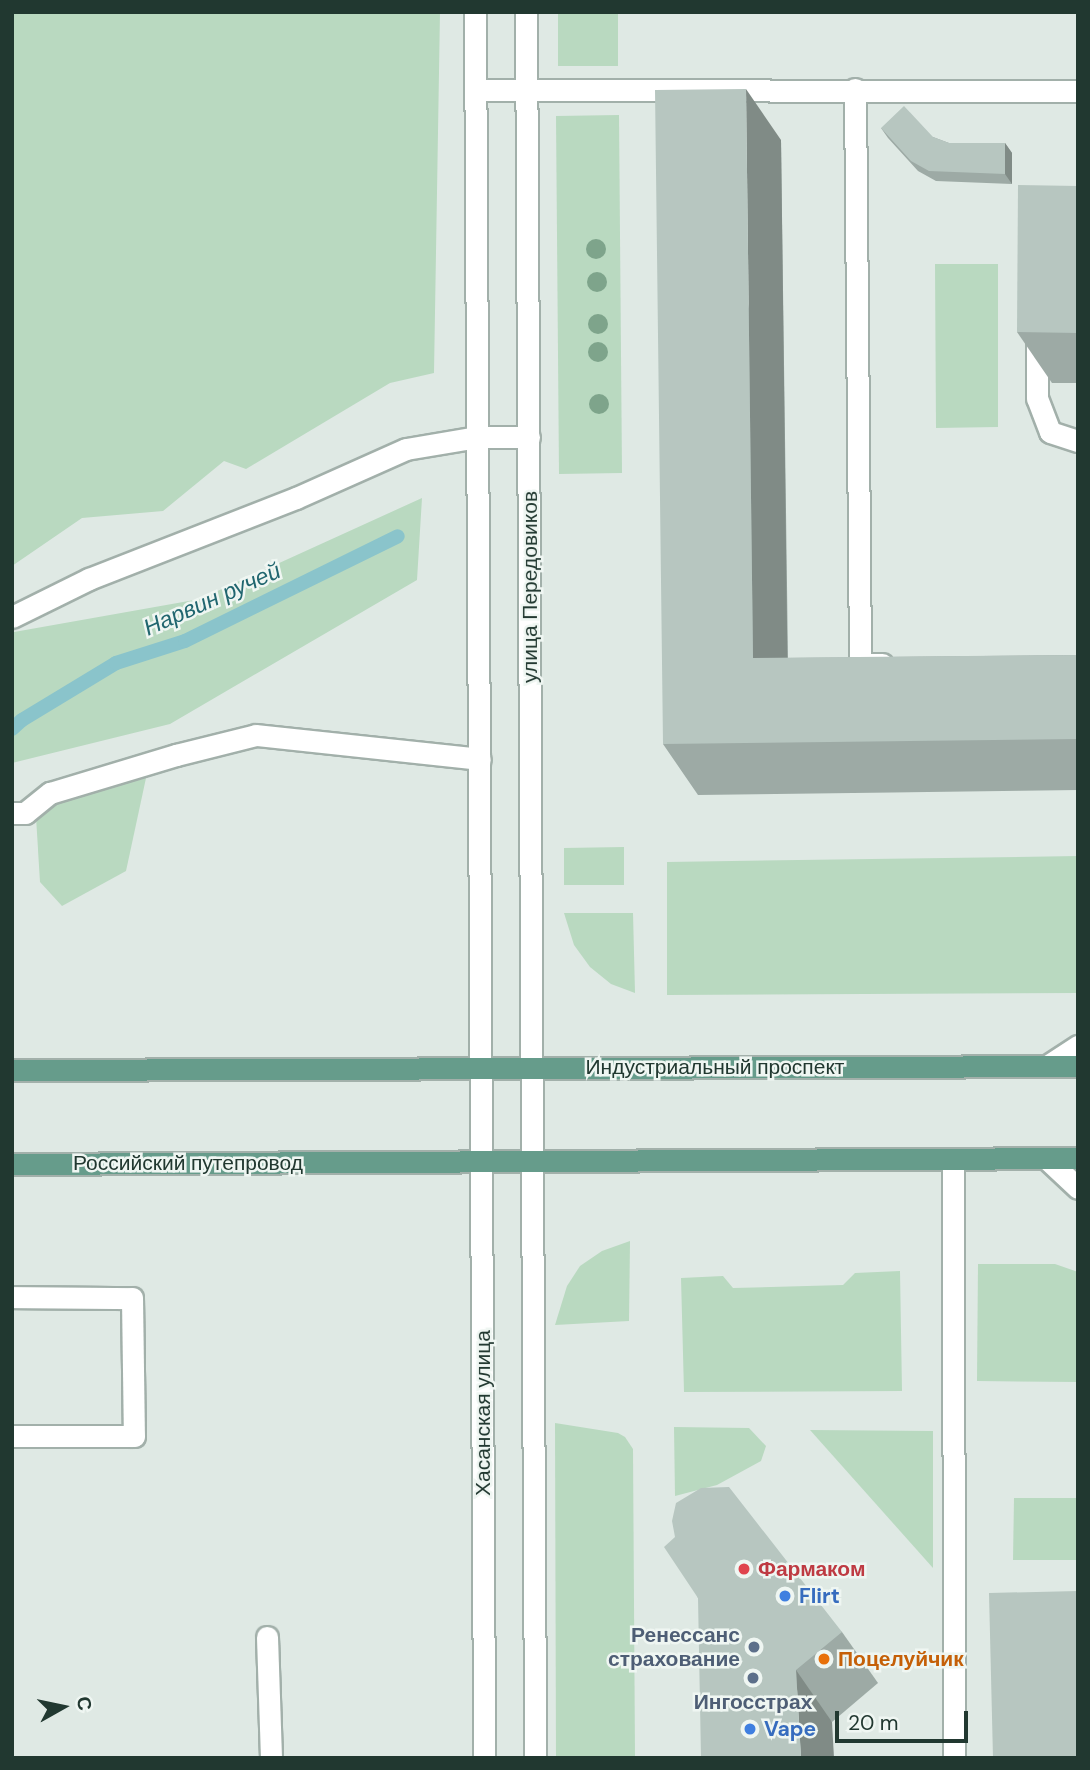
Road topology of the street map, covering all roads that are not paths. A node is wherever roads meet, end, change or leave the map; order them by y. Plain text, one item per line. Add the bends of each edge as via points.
1 (475, 12) edge
2 (526, 12) edge
3 (855, 89) junction
4 (475, 90) junction
5 (526, 90) junction
6 (1078, 91) edge
7 (1037, 315) edge
8 (478, 437) junction
9 (529, 437) junction
10 (1078, 441) edge
11 (12, 617) edge
12 (901, 664) edge
13 (480, 759) junction
14 (12, 813) edge
15 (1078, 1046) edge
16 (1047, 1066) junction
17 (1078, 1066) edge
18 (482, 1068) junction
19 (533, 1068) junction
20 (12, 1070) edge
21 (1046, 1158) junction
22 (1078, 1158) edge
23 (953, 1159) junction
24 (482, 1161) junction
25 (533, 1161) junction
26 (12, 1164) edge
27 (1078, 1188) edge
28 (12, 1297) edge
29 (12, 1436) edge
30 (267, 1637) dead end
31 (271, 1758) edge
32 (484, 1758) edge
33 (535, 1758) edge
34 (954, 1758) edge

1 - 4 street
2 - 5 street, улица Передовиков
3 - 5 street
3 - 6 street
3 - 12 street via 860,664
4 - 5 street
4 - 8 street
5 - 9 street, улица Передовиков
7 - 10 street via 1037,398 1050,432
8 - 9 street
8 - 11 street via 406,449 296,498 89,579
8 - 13 street
9 - 19 street, улица Передовиков
13 - 14 street via 256,735 50,793 25,813
13 - 18 street
15 - 16 street
16 - 17 main road, Индустриальный проспект
16 - 19 main road, Индустриальный проспект
18 - 19 main road, Индустриальный проспект
18 - 20 main road, Индустриальный проспект
18 - 24 street, Хасанская улица
19 - 25 street, улица Передовиков
21 - 22 main road
21 - 23 main road
21 - 27 street
23 - 25 main road
23 - 34 street
24 - 25 main road
24 - 26 main road, Российский путепровод
24 - 32 street, Хасанская улица
25 - 33 street
28 - 29 street via 132,1298 134,1436
30 - 31 street

